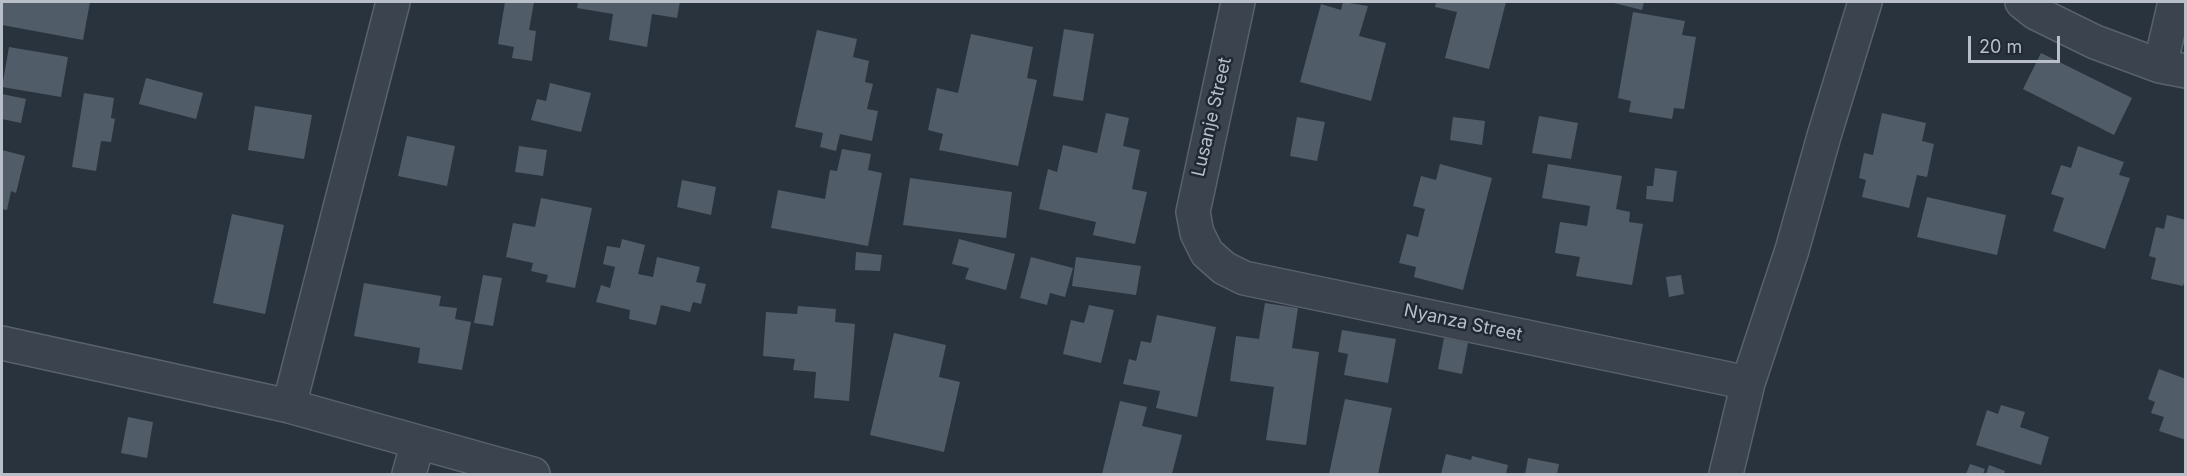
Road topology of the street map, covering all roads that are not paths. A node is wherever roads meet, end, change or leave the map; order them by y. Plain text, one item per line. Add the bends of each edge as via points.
1 (393, 2) edge
2 (1865, 2) edge
3 (2022, 2) edge
4 (2175, 2) edge
5 (1231, 3) edge
6 (2173, 69) edge
7 (1197, 233) joint
8 (2, 343) edge
9 (1748, 383) junction
10 (289, 406) junction
11 (418, 442) junction
12 (409, 474) edge
13 (533, 474) edge
14 (1725, 474) edge

1 - 10 street
2 - 9 street via 1792,250
3 - 6 street via 2095,42
4 - 6 street
5 - 7 street, Lusanje Street via 1196,189 1193,212
7 - 9 street, Nyanza Street via 1207,253 1244,278
8 - 10 street
9 - 14 street
10 - 11 street
11 - 12 street
11 - 13 street

